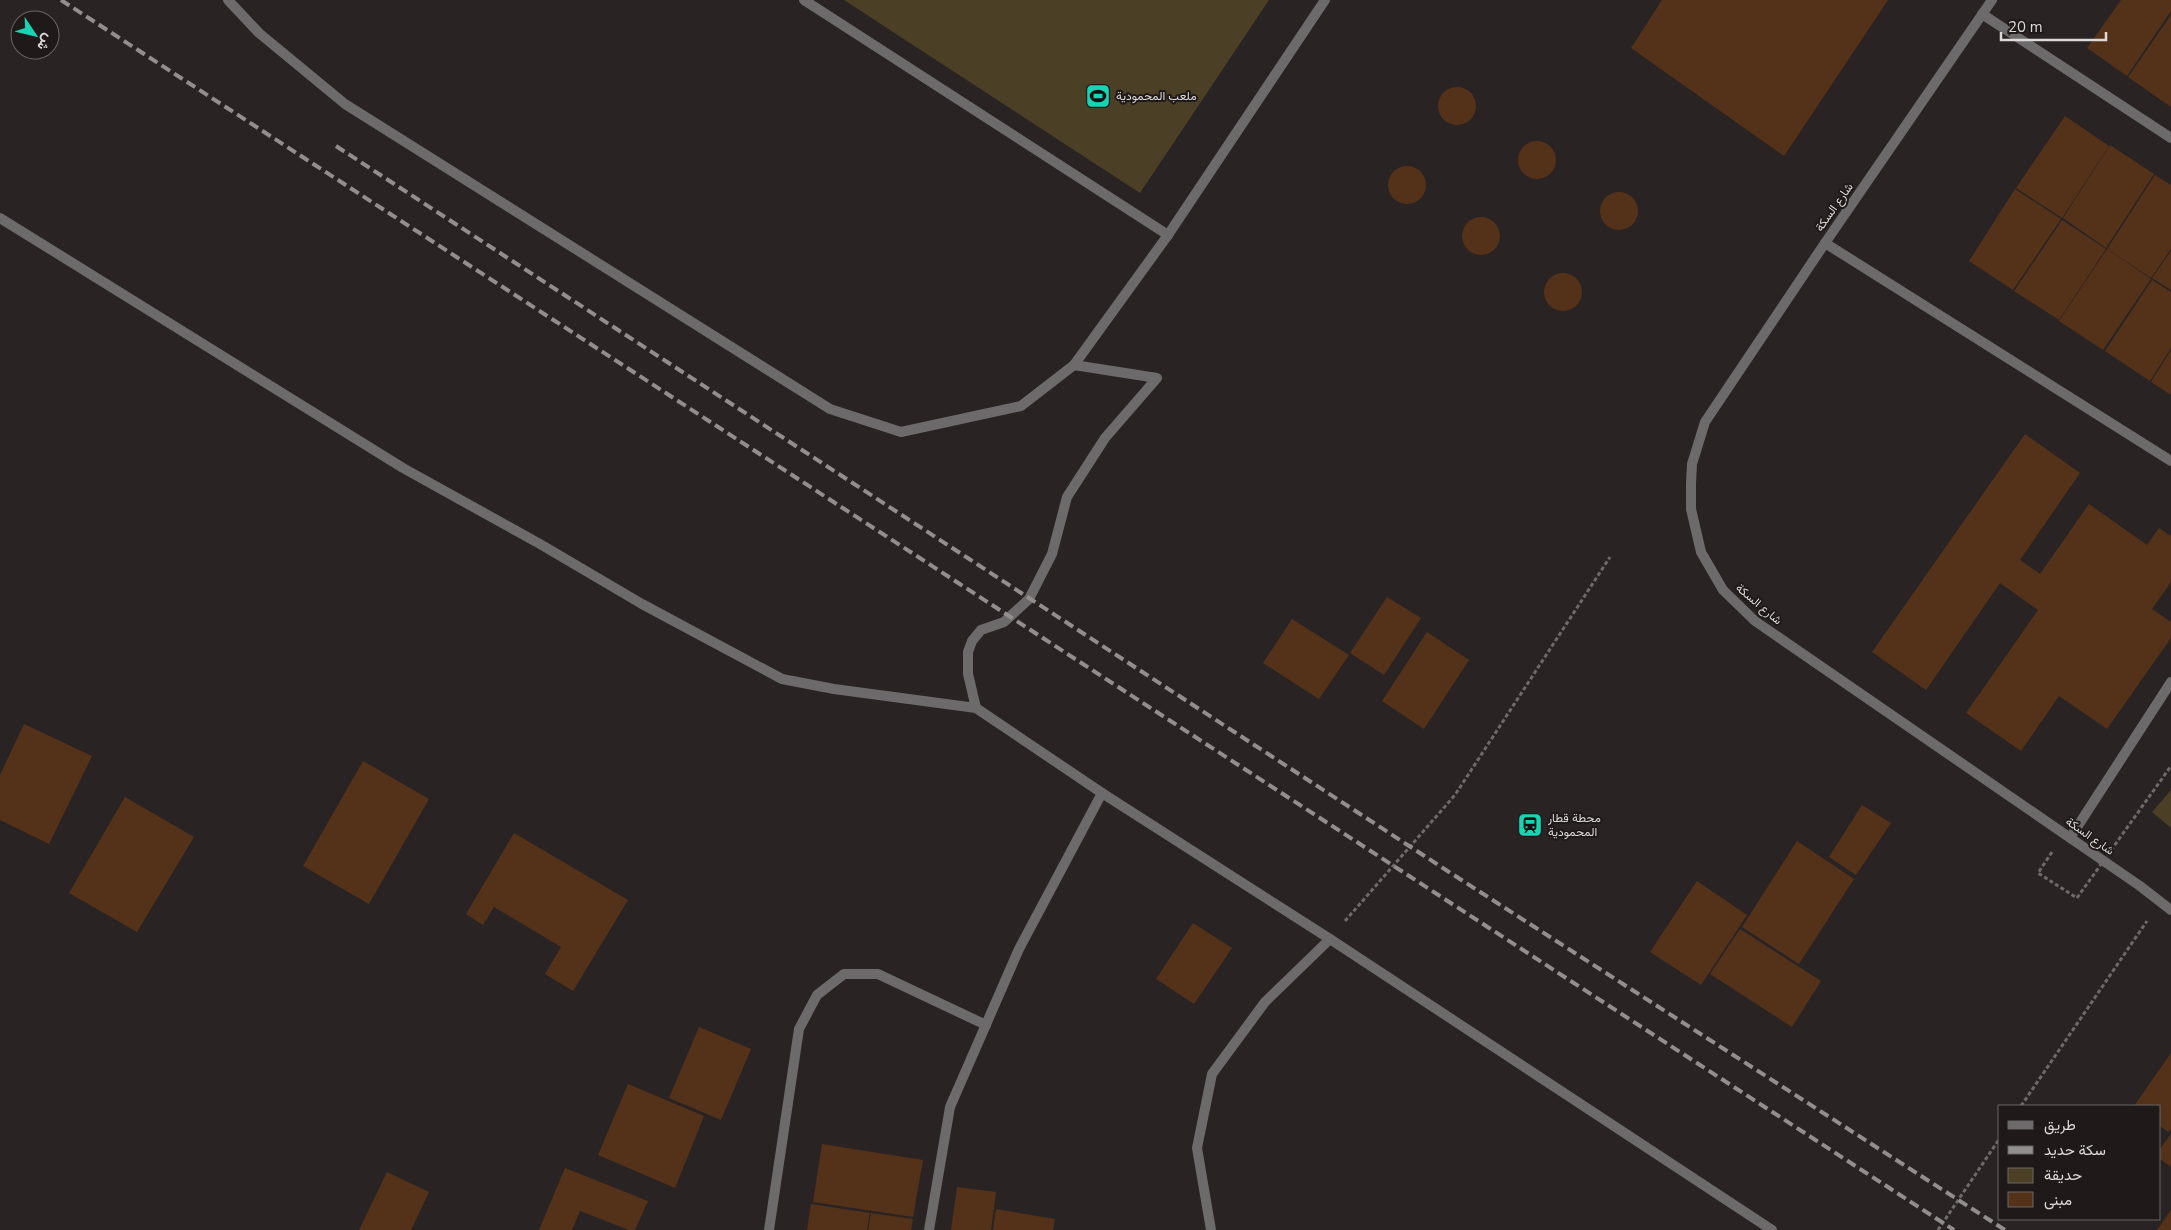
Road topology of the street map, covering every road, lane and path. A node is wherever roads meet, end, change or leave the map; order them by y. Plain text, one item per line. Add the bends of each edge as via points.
1 (228, 0) edge
2 (804, 0) edge
3 (1325, 0) edge
4 (1992, 0) edge
5 (1982, 14) junction
6 (2171, 138) edge
7 (0, 218) edge
8 (1168, 236) junction
9 (1825, 243) junction
10 (1074, 365) junction
11 (2171, 461) edge
12 (1610, 556) dead end
13 (2171, 682) edge
14 (976, 708) junction
15 (2171, 766) edge
16 (1102, 793) junction
17 (2070, 838) junction
18 (2038, 873) dead end
19 (2160, 902) junction
20 (2171, 910) edge
21 (1330, 939) junction
22 (986, 1026) junction
23 (2022, 1105) edge
24 (1998, 1141) edge
25 (769, 1230) edge
26 (929, 1230) edge
27 (1211, 1230) edge
28 (1772, 1230) edge
29 (1938, 1230) edge

1 - 10 street via 259,33 346,104 830,409 901,432 1021,406
2 - 8 street
3 - 8 street
4 - 5 street, شارع السكة
5 - 6 street
5 - 9 street, شارع السكة
7 - 14 street via 403,468 642,604 782,679
8 - 10 street
9 - 11 street
9 - 17 street, شارع السكة via 1705,422 1692,464 1691,509 1701,552 1723,590 1755,621
10 - 14 street via 1157,378 1105,438 1067,497 1052,554 1029,599 1004,622 981,630 972,641 968,652 968,674
12 - 21 path via 1455,795
13 - 17 street
14 - 16 street
15 - 18 path, bridge via 2078,898
16 - 21 street
16 - 22 street via 1019,949
17 - 19 street, شارع السكة
19 - 20 street, شارع السكة
19 - 23 path
21 - 27 street via 1265,1002 1212,1074 1197,1148
21 - 28 street
22 - 25 street via 878,974 844,974 817,995 799,1029
22 - 26 street via 950,1107
24 - 29 path

